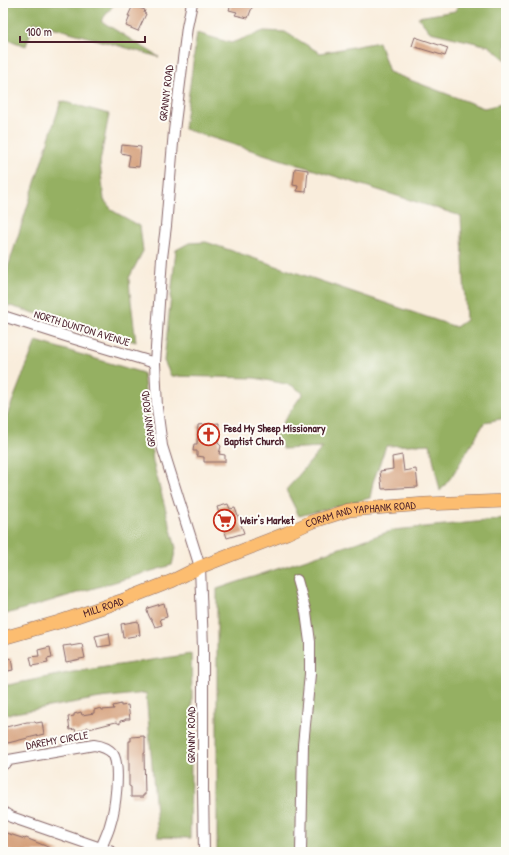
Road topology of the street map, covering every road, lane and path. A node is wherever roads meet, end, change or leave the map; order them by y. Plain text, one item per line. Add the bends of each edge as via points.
1 (192, 3) edge
2 (3, 316) edge
3 (155, 363) junction
4 (506, 501) edge
5 (200, 567) junction
6 (297, 580) dead end
7 (3, 638) edge
8 (3, 765) edge
9 (3, 812) edge
10 (101, 848) junction
11 (112, 852) edge
12 (204, 852) edge
13 (301, 852) edge

1 - 3 street, GRANNY ROAD via 174,131
2 - 3 street, NORTH DUNTON AVENUE
3 - 5 street, GRANNY ROAD via 162,446
4 - 5 main road, CORAM AND YAPHANK ROAD via 349,510 311,522 287,534
5 - 7 main road, MILL ROAD via 121,601
5 - 12 street, GRANNY ROAD
6 - 13 street via 306,612 310,642 310,674 303,745
8 - 10 street, DAREMY CIRCLE via 9,760 94,745 104,746 113,755 116,768 116,800
9 - 10 street
10 - 11 street

